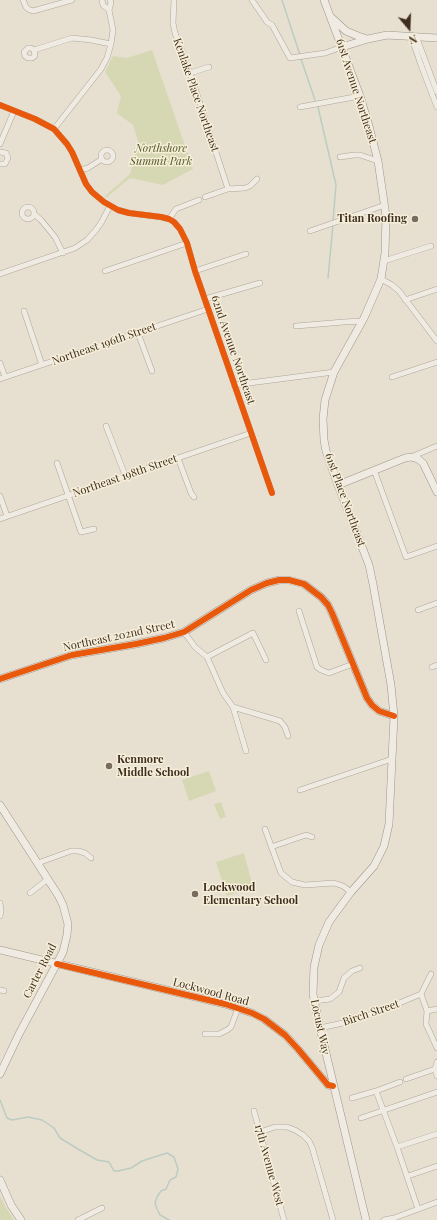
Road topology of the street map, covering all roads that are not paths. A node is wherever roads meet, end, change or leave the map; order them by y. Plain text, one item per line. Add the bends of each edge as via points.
1 (23, 0) edge
2 (72, 0) edge
3 (102, 0) edge
4 (110, 0) edge
5 (174, 0) edge
6 (252, 0) edge
7 (324, 0) edge
8 (109, 10) junction
9 (331, 17) junction
10 (414, 36) junction
11 (437, 38) edge
12 (368, 39) junction
13 (111, 44) junction
14 (342, 48) junction
15 (34, 50) dead end
16 (209, 67) dead end
17 (190, 74) junction
18 (437, 92) edge
19 (360, 96) junction
20 (0, 105) edge
21 (300, 107) dead end
22 (437, 107) edge
23 (14, 111) junction
24 (54, 129) junction
25 (0, 144) edge
26 (0, 152) edge
27 (340, 157) dead end
28 (102, 159) dead end
29 (378, 161) junction
30 (0, 164) edge
31 (80, 170) junction
32 (257, 179) dead end
33 (228, 189) junction
34 (205, 197) dead end
35 (199, 200) dead end
36 (385, 205) junction
37 (110, 206) junction
38 (34, 214) dead end
39 (169, 219) junction
40 (310, 231) dead end
41 (187, 243) junction
42 (431, 246) dead end
43 (63, 253) junction
44 (246, 254) dead end
45 (384, 261) junction
46 (104, 272) dead end
47 (195, 272) junction
48 (0, 274) edge
49 (381, 279) junction
50 (260, 284) dead end
51 (437, 289) edge
52 (205, 299) junction
53 (405, 300) junction
54 (208, 309) junction
55 (24, 310) dead end
56 (362, 322) junction
57 (296, 326) dead end
58 (138, 333) junction
59 (437, 341) edge
60 (437, 362) edge
61 (0, 363) edge
62 (42, 365) junction
63 (152, 371) dead end
64 (334, 372) junction
65 (392, 377) dead end
66 (3, 378) edge
67 (234, 384) junction
68 (106, 426) dead end
69 (251, 433) junction
70 (437, 446) edge
71 (411, 457) junction
72 (178, 458) junction
73 (57, 463) dead end
74 (374, 470) junction
75 (125, 475) junction
76 (338, 485) junction
77 (437, 492) edge
78 (272, 493) dead end
79 (68, 495) junction
80 (0, 496) edge
81 (194, 497) dead end
82 (7, 516) junction
83 (0, 518) edge
84 (94, 529) dead end
85 (437, 546) edge
86 (437, 603) edge
87 (418, 610) dead end
88 (299, 611) dead end
89 (184, 632) junction
90 (207, 657) junction
91 (266, 660) dead end
92 (353, 664) junction
93 (0, 679) edge
94 (233, 707) junction
95 (394, 716) junction
96 (394, 731) joint
97 (288, 736) dead end
98 (246, 751) dead end
99 (392, 759) junction
100 (300, 790) dead end
101 (0, 805) edge
102 (265, 830) dead end
103 (312, 837) dead end
104 (271, 847) junction
105 (91, 858) dead end
106 (38, 863) junction
107 (48, 879) junction
108 (352, 892) junction
109 (30, 893) dead end
110 (0, 903) edge
111 (0, 916) edge
112 (0, 950) edge
113 (57, 964) junction
114 (360, 968) dead end
115 (430, 974) dead end
116 (421, 994) junction
117 (314, 1001) junction
118 (238, 1008) junction
119 (437, 1009) edge
120 (426, 1011) junction
121 (320, 1028) junction
122 (205, 1034) dead end
123 (437, 1048) edge
124 (437, 1062) edge
125 (435, 1069) junction
126 (0, 1074) edge
127 (437, 1076) edge
128 (406, 1078) dead end
129 (400, 1082) dead end
130 (333, 1086) junction
131 (376, 1091) junction
132 (437, 1092) edge
133 (352, 1098) dead end
134 (254, 1111) dead end
135 (383, 1111) junction
136 (361, 1118) dead end
137 (260, 1132) junction
138 (437, 1134) edge
139 (397, 1147) junction
140 (437, 1166) edge
141 (408, 1176) junction
142 (0, 1180) edge
143 (437, 1202) edge
144 (102, 1208) dead end
145 (418, 1209) junction
146 (21, 1220) edge
147 (78, 1220) edge
148 (284, 1220) edge
149 (333, 1220) edge
150 (366, 1220) edge
151 (384, 1220) edge

1 - 2 street via 26,7 33,11
3 - 8 street
4 - 8 street
5 - 17 street, Kenlake Place Northeast via 175,33
6 - 14 street via 262,16 272,25 290,58
7 - 9 main road, 61st Avenue Northeast
8 - 13 street via 113,30
9 - 12 main road via 351,33
9 - 14 main road, 61st Avenue Northeast
10 - 11 main road
10 - 12 main road via 387,35
10 - 18 street
10 - 22 street via 421,65
12 - 14 main road
13 - 15 street via 72,38
13 - 24 street via 101,69
14 - 19 main road, 61st Avenue Northeast
16 - 17 street
17 - 33 street, Kenlake Place Northeast
19 - 21 street
19 - 29 main road, 61st Avenue Northeast
20 - 23 street
23 - 24 street
23 - 25 street
24 - 31 street via 67,144
26 - 30 street via 6,153 8,158 6,164
27 - 29 street via 360,155
28 - 31 street
29 - 36 main road, 61st Avenue Northeast
31 - 37 street via 92,192
32 - 33 street via 245,188
33 - 34 street
35 - 39 street via 176,209
36 - 40 street
36 - 45 main road, 61st Avenue Northeast
37 - 39 street via 129,213
37 - 43 street via 99,226 87,240
38 - 43 street via 55,237
39 - 41 street, 62nd Avenue Northeast via 180,229
41 - 46 street
41 - 47 street, 62nd Avenue Northeast
42 - 45 street
43 - 48 street
44 - 47 street
45 - 49 main road, 61st Avenue Northeast
47 - 52 street, 62nd Avenue Northeast
49 - 53 street via 399,291
49 - 56 main road, 61st Place Northeast
50 - 52 street
51 - 53 street
52 - 54 street, 62nd Avenue Northeast
53 - 59 street
54 - 58 street, Northeast 196th Street
54 - 67 street, 62nd Avenue Northeast
55 - 62 street
56 - 57 street
56 - 64 main road, 61st Place Northeast
58 - 62 street, Northeast 196th Street
58 - 63 street
60 - 65 street
61 - 66 street
62 - 66 street, Northeast 196th Street
64 - 67 street
64 - 76 main road, 61st Place Northeast via 325,400 323,423 326,451
67 - 69 street, 62nd Avenue Northeast
68 - 75 street
69 - 72 street, Northeast 198th Street
69 - 78 street, 62nd Avenue Northeast
70 - 71 street
71 - 74 main road
71 - 77 main road via 423,463
72 - 75 street, Northeast 198th Street
72 - 81 street
73 - 79 street
74 - 76 main road
74 - 85 street via 406,556
75 - 79 street, Northeast 198th Street
76 - 95 main road, 61st Place Northeast via 370,571 392,685
79 - 82 street, Northeast 198th Street
79 - 84 street via 81,532
80 - 82 street
82 - 83 street, Northeast 198th Street
86 - 87 street
88 - 92 street via 317,667 329,673
89 - 90 street via 195,647
89 - 92 main road, Northeast 202nd Street via 251,590 278,580 289,580 304,584 328,605
89 - 93 main road, Northeast 202nd Street via 72,655
90 - 91 street via 253,633
90 - 94 street via 223,693
92 - 95 main road via 372,705 379,711
94 - 97 street via 280,721 285,726
94 - 98 street
95 - 96 main road, 61st Place Northeast
96 - 99 main road, Locust Way
99 - 100 street
99 - 108 main road, Locust Way via 389,824 384,846 374,866
101 - 106 main road, Carter Road
102 - 104 street
103 - 104 street via 306,835
104 - 108 street via 281,872 292,882 305,885 334,883
105 - 106 street via 85,853 71,851
106 - 107 main road, Carter Road
107 - 109 street
107 - 113 main road, Carter Road via 62,904 68,924 63,952
108 - 117 main road, Locust Way via 329,922 319,944 314,967
110 - 111 street
112 - 113 main road, Lockwood Road
113 - 118 main road, Lockwood Road
113 - 126 main road, Carter Road
114 - 117 street via 344,978 339,992 330,999
115 - 116 street
116 - 120 street
116 - 121 street, Birch Street via 352,1021
117 - 121 main road, Locust Way
118 - 122 street via 231,1027 219,1034
118 - 130 main road, Lockwood Road via 275,1027 298,1049 328,1085
119 - 120 street
120 - 123 street via 426,1024
121 - 130 main road, Locust Way
124 - 125 street
125 - 127 street
125 - 128 street
129 - 131 street
130 - 150 main road, Locust Way
131 - 133 street
131 - 135 street
132 - 135 street
134 - 137 street, 17th Avenue West
135 - 136 street
135 - 139 street
137 - 148 street, 17th Avenue West
137 - 149 street via 275,1127 287,1127 303,1135 312,1147
138 - 139 street
139 - 141 street
140 - 141 street
141 - 145 street
142 - 146 main road
143 - 145 street
144 - 147 street
145 - 151 street

